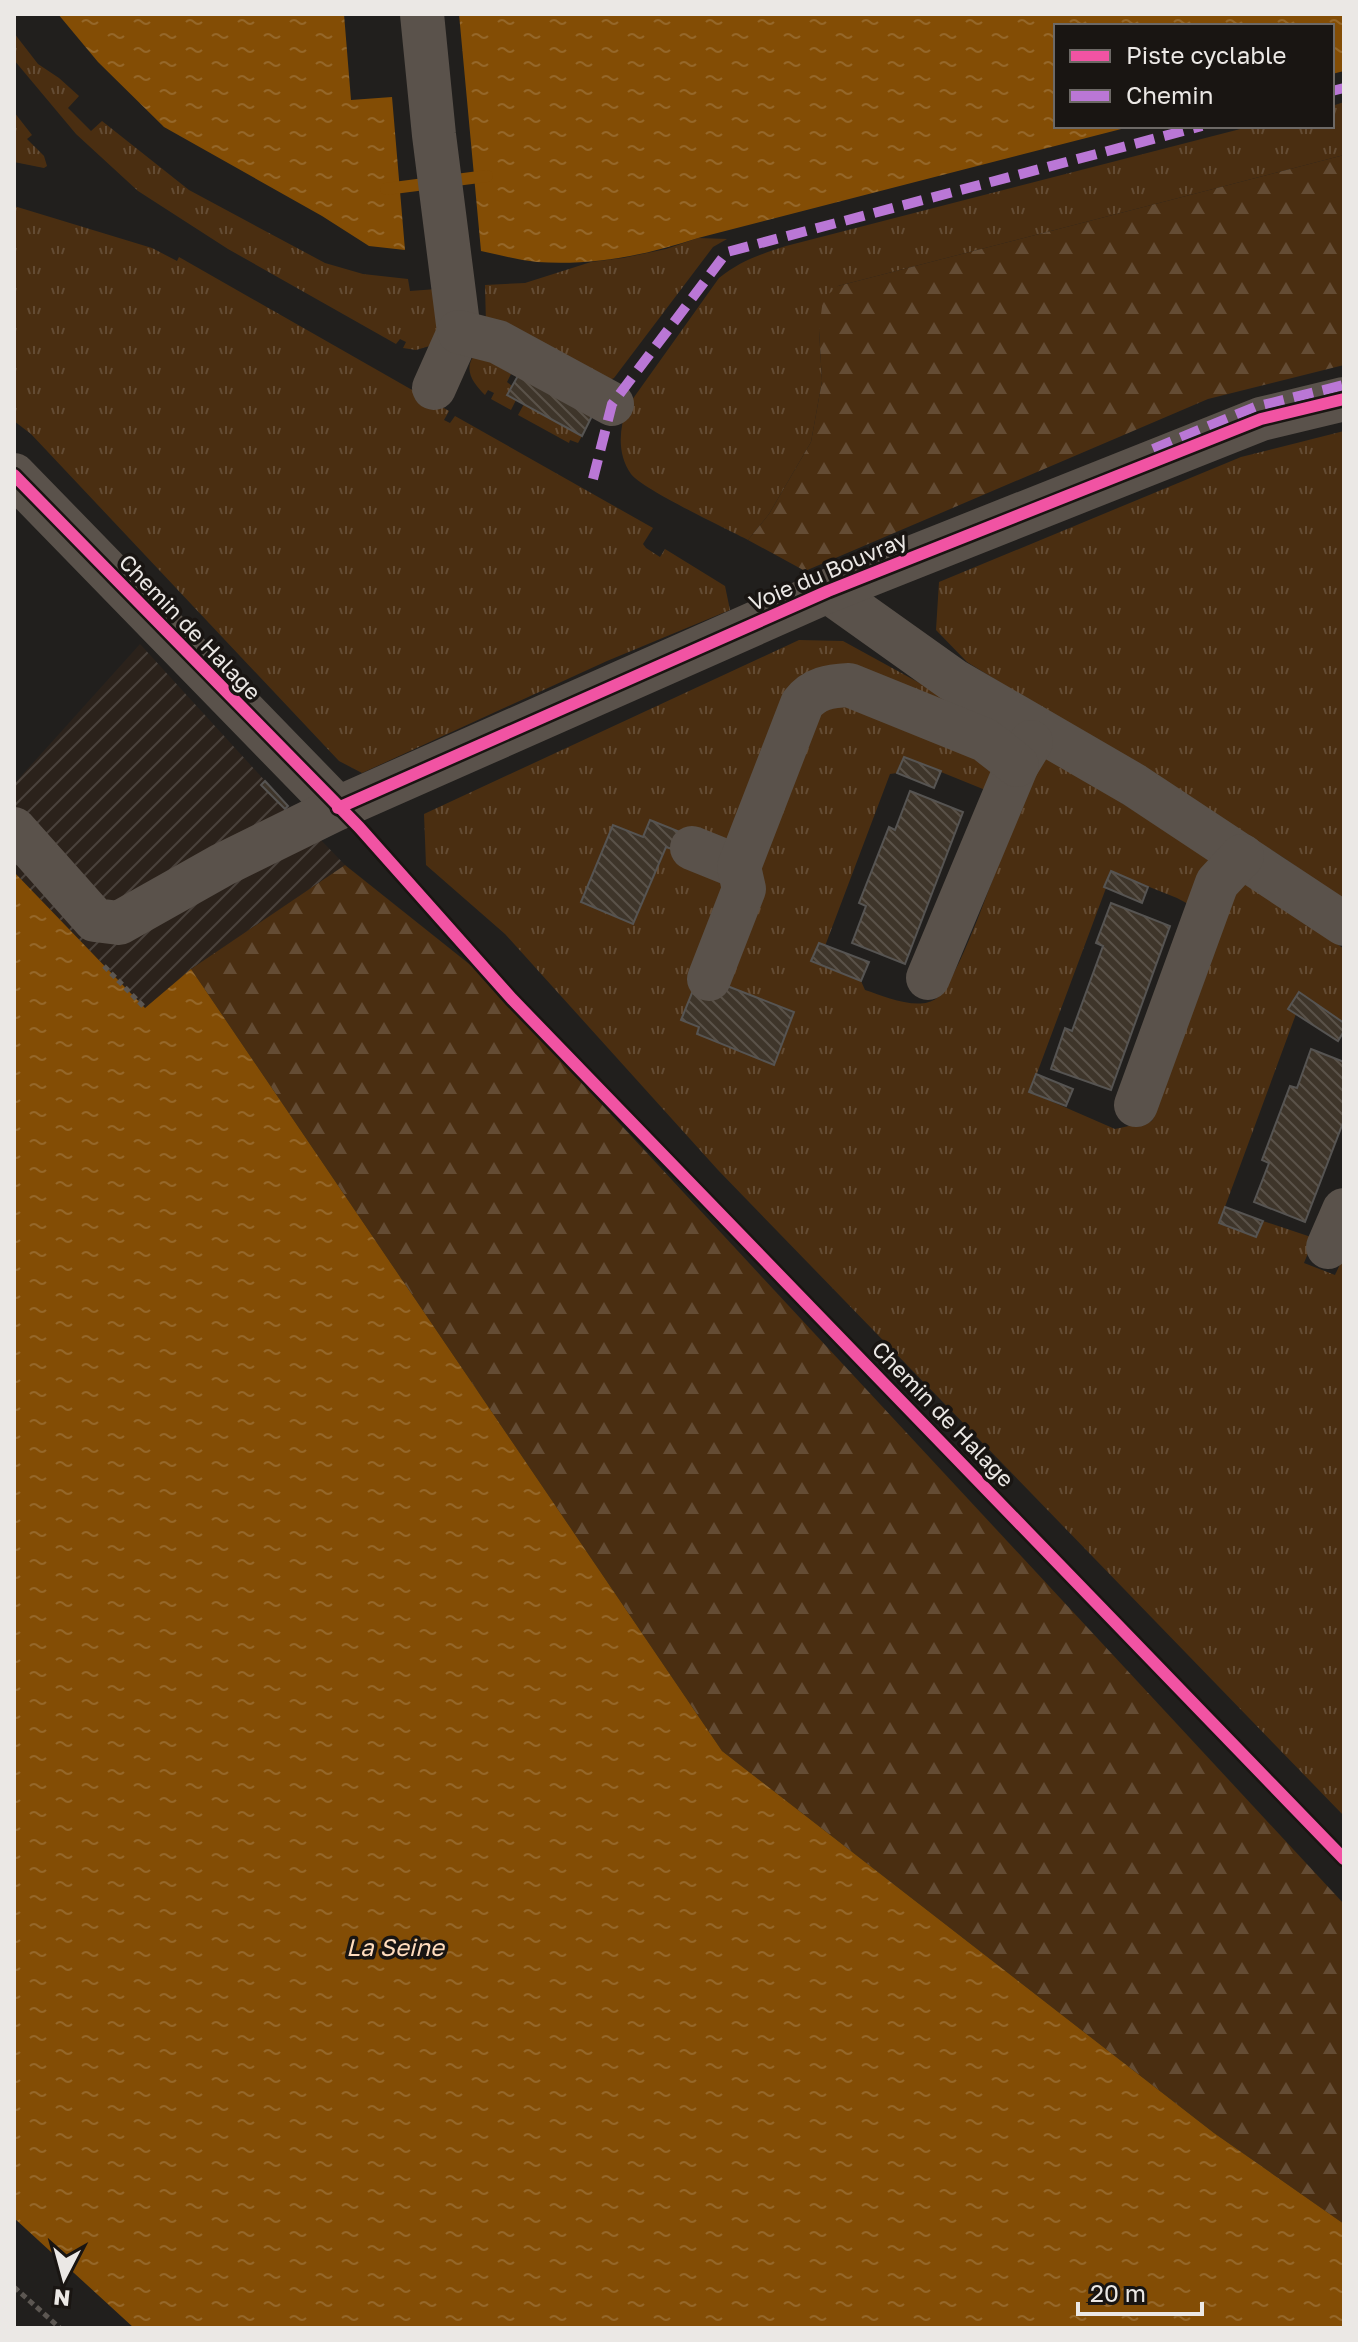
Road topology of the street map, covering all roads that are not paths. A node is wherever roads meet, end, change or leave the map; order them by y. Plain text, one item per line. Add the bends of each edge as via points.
1 (422, 14) edge
2 (459, 332) junction
3 (434, 388) dead end
4 (1344, 399) edge
5 (612, 404) dead end
6 (14, 475) edge
7 (828, 591) junction
8 (1028, 748) junction
9 (338, 808) junction
10 (14, 829) edge
11 (692, 848) dead end
12 (1242, 856) junction
13 (739, 867) junction
14 (1344, 924) edge
15 (928, 978) dead end
16 (709, 979) dead end
17 (1136, 1105) dead end

1 - 2 street
2 - 3 street
2 - 5 street via 498,342
4 - 7 street, Voie du Bouvray via 1261,419
6 - 9 street, Chemin de Halage
7 - 8 street via 953,680
7 - 9 street, Voie du Bouvray
8 - 12 street via 1134,785
8 - 13 street via 985,740 849,685 828,686 809,694 802,704
8 - 15 street
9 - 10 street, Voie du Bouvray via 119,923 95,920
11 - 13 street
12 - 14 street
12 - 17 street via 1217,883
13 - 16 street via 744,889

